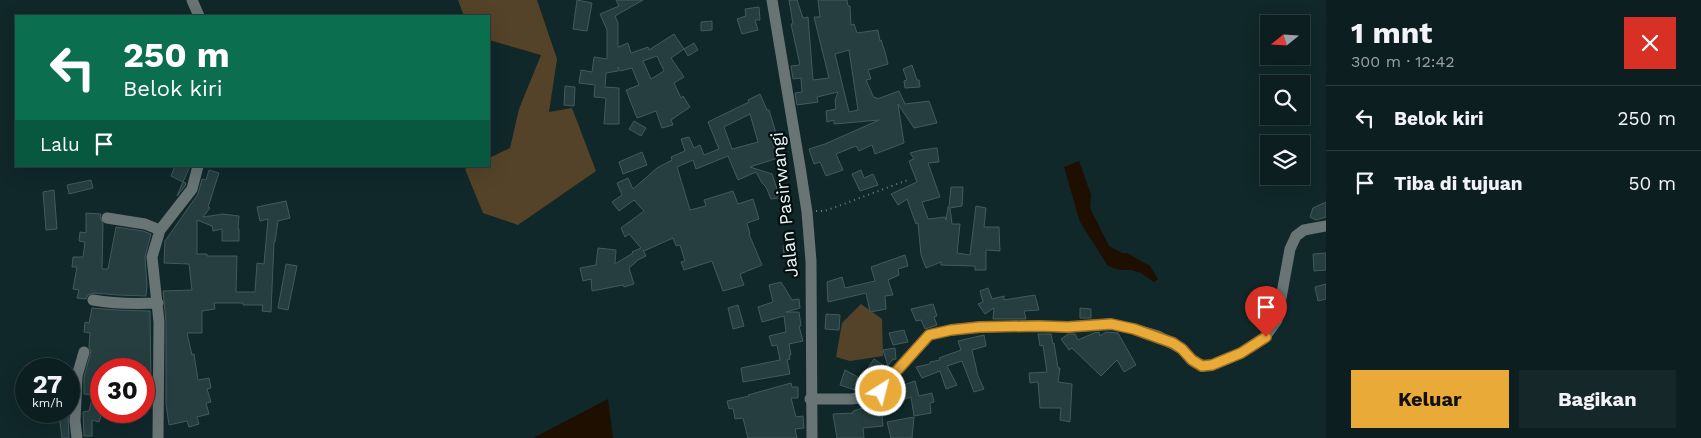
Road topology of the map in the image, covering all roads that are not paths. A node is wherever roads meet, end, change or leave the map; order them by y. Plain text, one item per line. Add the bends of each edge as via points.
1 (192, 0) edge
2 (772, 0) edge
3 (199, 15) edge
4 (198, 167) edge
5 (107, 218) dead end
6 (1326, 226) edge
7 (160, 230) junction
8 (93, 300) dead end
9 (158, 303) junction
10 (84, 352) dead end
11 (810, 399) junction
12 (77, 438) edge
13 (158, 438) edge
14 (812, 438) edge

1 - 3 street
2 - 11 street, Jalan Pasirwangi via 799,157 811,261
4 - 7 street via 192,189
5 - 7 street via 145,224
6 - 11 street via 1304,230 1296,236 1290,249 1277,320 1266,337 1241,353 1212,365 1202,366 1182,349 1158,336 1111,324 980,327 929,335 876,395 852,399
7 - 9 street via 152,257
8 - 9 street
9 - 13 street
10 - 12 street via 77,376
11 - 14 street, Jalan Pasirwangi

